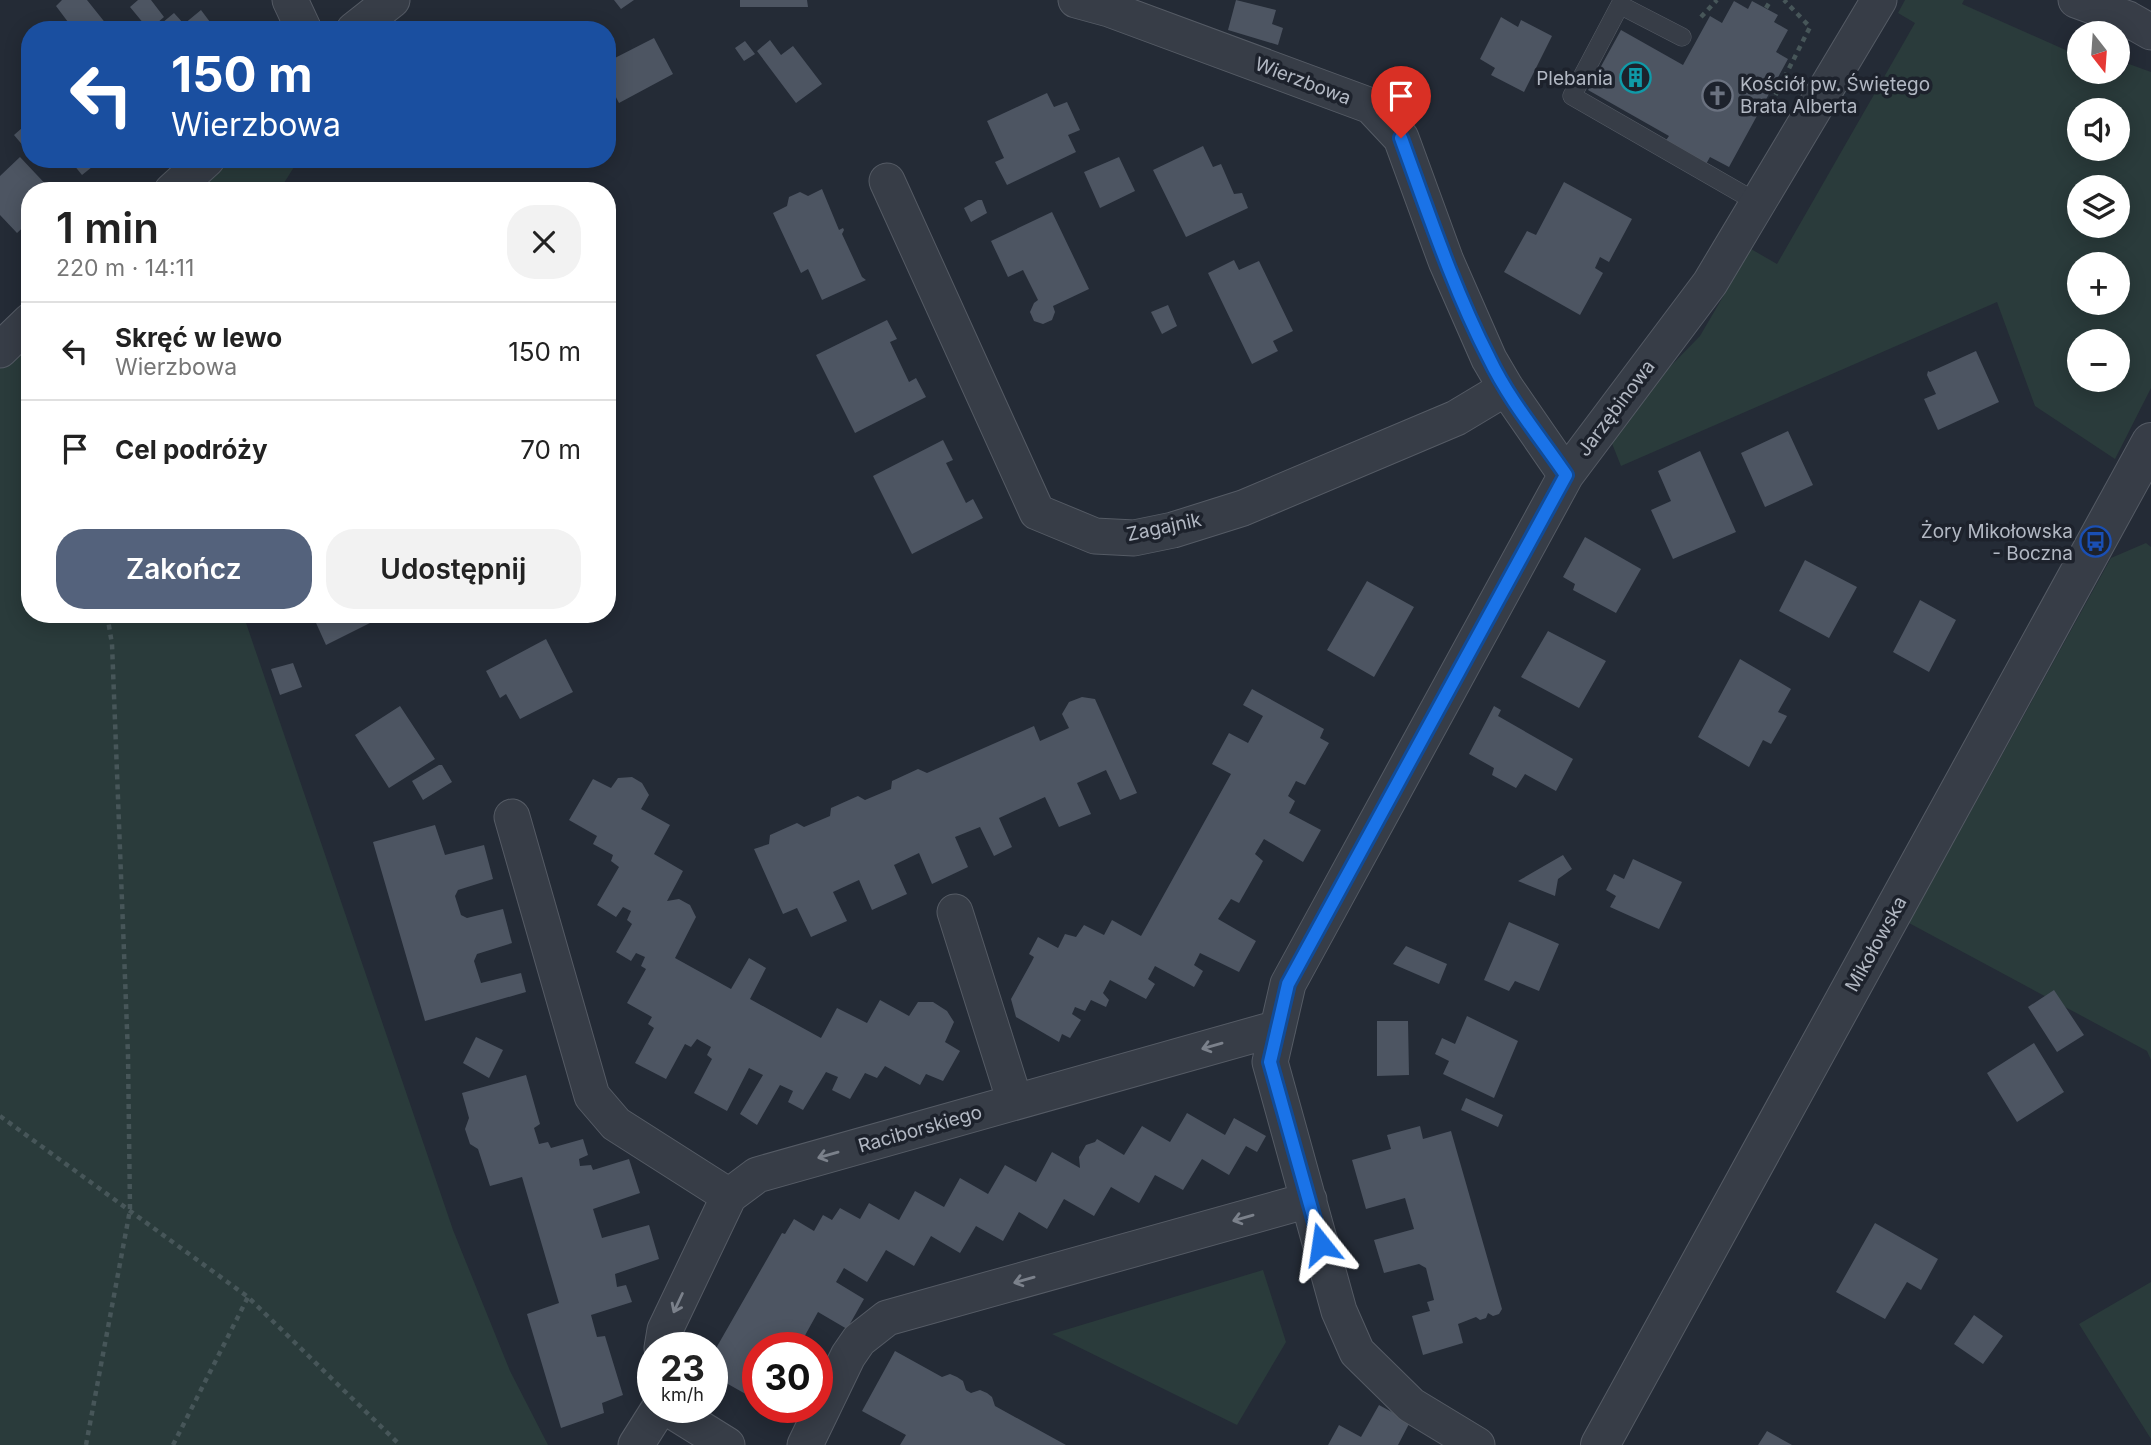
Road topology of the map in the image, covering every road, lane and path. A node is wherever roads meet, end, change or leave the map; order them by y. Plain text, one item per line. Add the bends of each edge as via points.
1 (290, 0) edge
2 (392, 0) edge
3 (1076, 0) edge
4 (1771, 0) edge
5 (1784, 0) edge
6 (1879, 0) edge
7 (2076, 0) edge
8 (1766, 8) dead end
9 (300, 21) edge
10 (365, 21) edge
11 (2143, 24) edge
12 (1682, 37) dead end
13 (1767, 112) dead end
14 (197, 168) edge
15 (887, 181) dead end
16 (182, 182) edge
17 (1758, 203) junction
18 (21, 330) edge
19 (0, 350) edge
20 (1506, 388) junction
21 (2151, 442) edge
22 (1566, 475) junction
23 (108, 623) edge
24 (512, 817) dead end
25 (955, 912) dead end
26 (1278, 1028) junction
27 (1014, 1102) junction
28 (0, 1116) edge
29 (729, 1196) junction
30 (1309, 1200) junction
31 (130, 1210) junction
32 (248, 1297) junction
33 (666, 1332) edge
34 (650, 1423) edge
35 (692, 1423) edge
36 (86, 1445) edge
37 (173, 1445) edge
38 (400, 1445) edge
39 (636, 1445) edge
40 (727, 1445) edge
41 (805, 1445) edge
42 (1477, 1445) edge
43 (1600, 1445) edge

1 - 9 street
2 - 10 street
3 - 20 street, Wierzbowa via 1371,106 1401,138 1446,261
4 - 8 path
5 - 13 path via 1810,27
6 - 17 street, Jarzębinowa
7 - 11 street
12 - 17 lane via 1620,5 1572,96
14 - 16 street
15 - 20 street, Zagajnik via 1037,512 1095,536 1134,538 1243,508 1456,418
17 - 22 street, Jarzębinowa via 1710,283
18 - 19 street
20 - 22 street, Wierzbowa
21 - 43 street, Mikołowska
22 - 26 street, Jarzębinowa via 1288,984
23 - 31 path via 127,1028
24 - 29 street via 592,1096 616,1124
25 - 27 street
26 -> 27 street, Raciborskiego
26 - 30 street, Jarzębinowa via 1270,1062
27 -> 29 street, Raciborskiego via 757,1175
28 - 31 path
29 -> 33 street, Raciborskiego
30 -> 41 street via 887,1318 859,1340 848,1356
30 - 42 street, Jarzębinowa via 1339,1311 1357,1352 1411,1405
31 - 32 path
31 - 36 path
32 - 37 path
32 - 38 path
34 - 39 street
35 - 40 street

